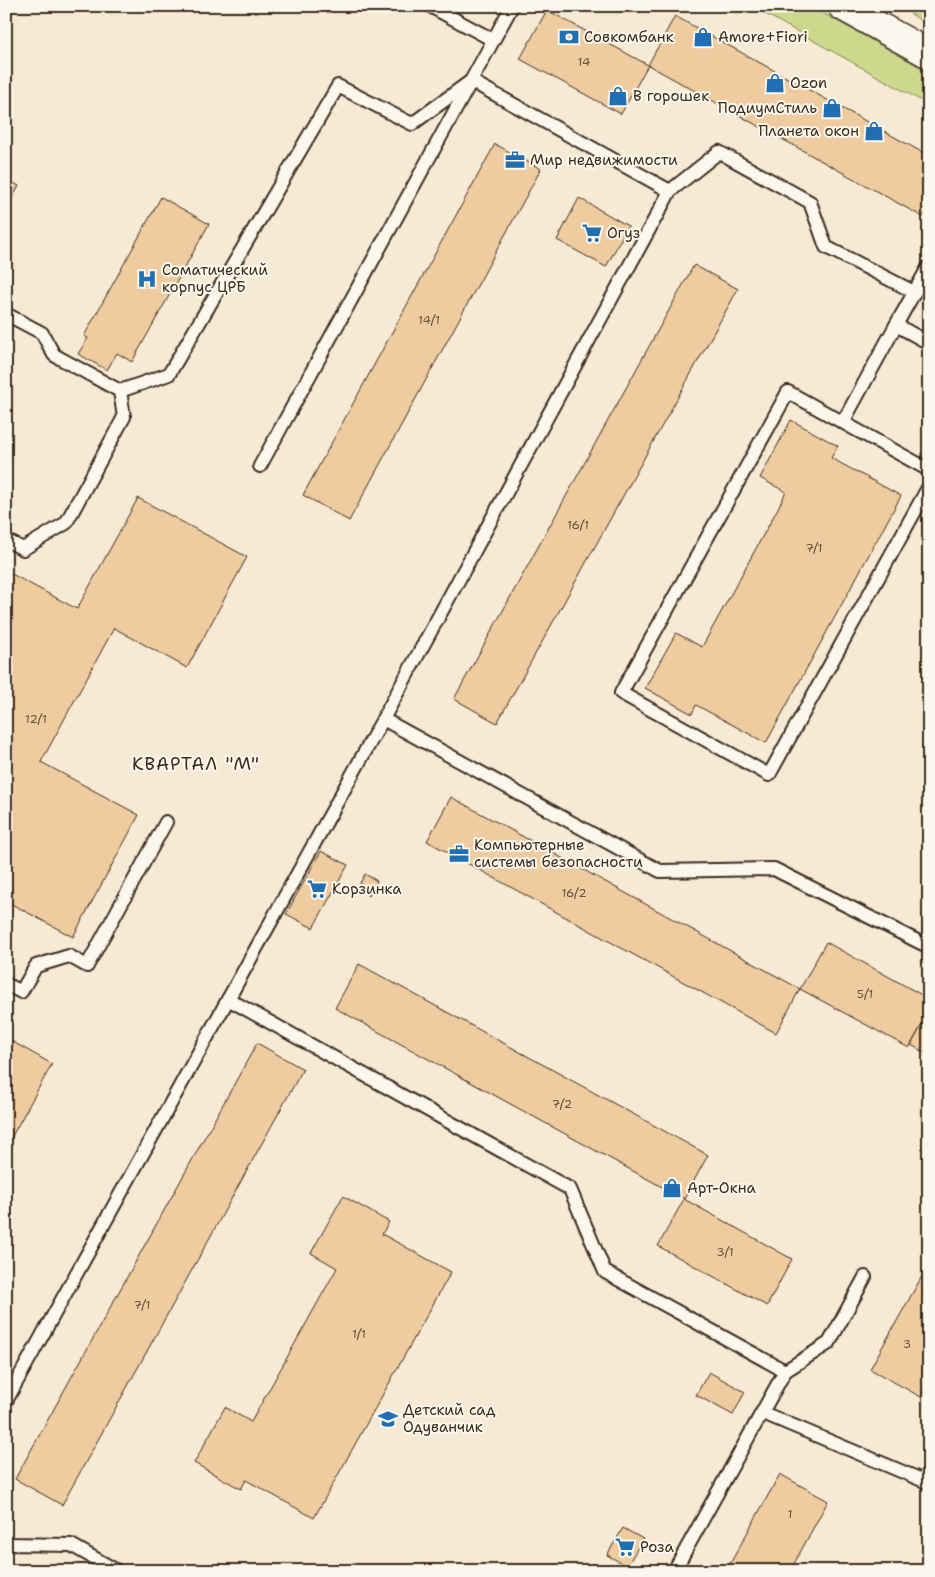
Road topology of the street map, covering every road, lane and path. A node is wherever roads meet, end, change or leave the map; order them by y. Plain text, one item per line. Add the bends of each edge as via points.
1 (430, 6) edge
2 (512, 6) edge
3 (842, 6) edge
4 (493, 40) junction
5 (929, 54) edge
6 (471, 81) junction
7 (670, 191) junction
8 (929, 266) edge
9 (914, 292) junction
10 (6, 314) edge
11 (896, 325) junction
12 (929, 343) edge
13 (120, 391) junction
14 (843, 422) junction
15 (260, 466) dead end
16 (929, 470) edge
17 (929, 486) edge
18 (6, 540) edge
19 (383, 719) junction
20 (166, 822) dead end
21 (929, 947) edge
22 (6, 984) edge
23 (228, 999) junction
24 (865, 1277) dead end
25 (785, 1371) junction
26 (6, 1402) edge
27 (763, 1413) junction
28 (929, 1483) edge
29 (6, 1544) edge
30 (116, 1571) edge
31 (674, 1571) edge

1 - 4 lane
2 - 4 lane
3 - 5 street
4 - 6 lane
6 - 7 lane
6 - 13 lane via 412,124 338,86 170,374
6 - 15 lane
7 - 9 lane via 719,152 810,202 826,247
7 - 19 lane
8 - 9 lane
9 - 11 lane
10 - 13 lane via 42,333 54,355
11 - 12 lane
11 - 14 lane
13 - 18 lane via 124,417 66,523 23,549
14 - 16 lane
14 - 17 lane via 788,392 621,693 769,775
19 - 21 lane via 660,871 774,869
19 - 23 lane
20 - 22 lane via 86,966 69,956 36,966 21,992
23 - 25 lane via 570,1189 605,1272
23 - 26 lane
24 - 25 lane via 828,1343
25 - 27 lane
27 - 28 lane
27 - 31 lane
29 - 30 lane via 71,1545

